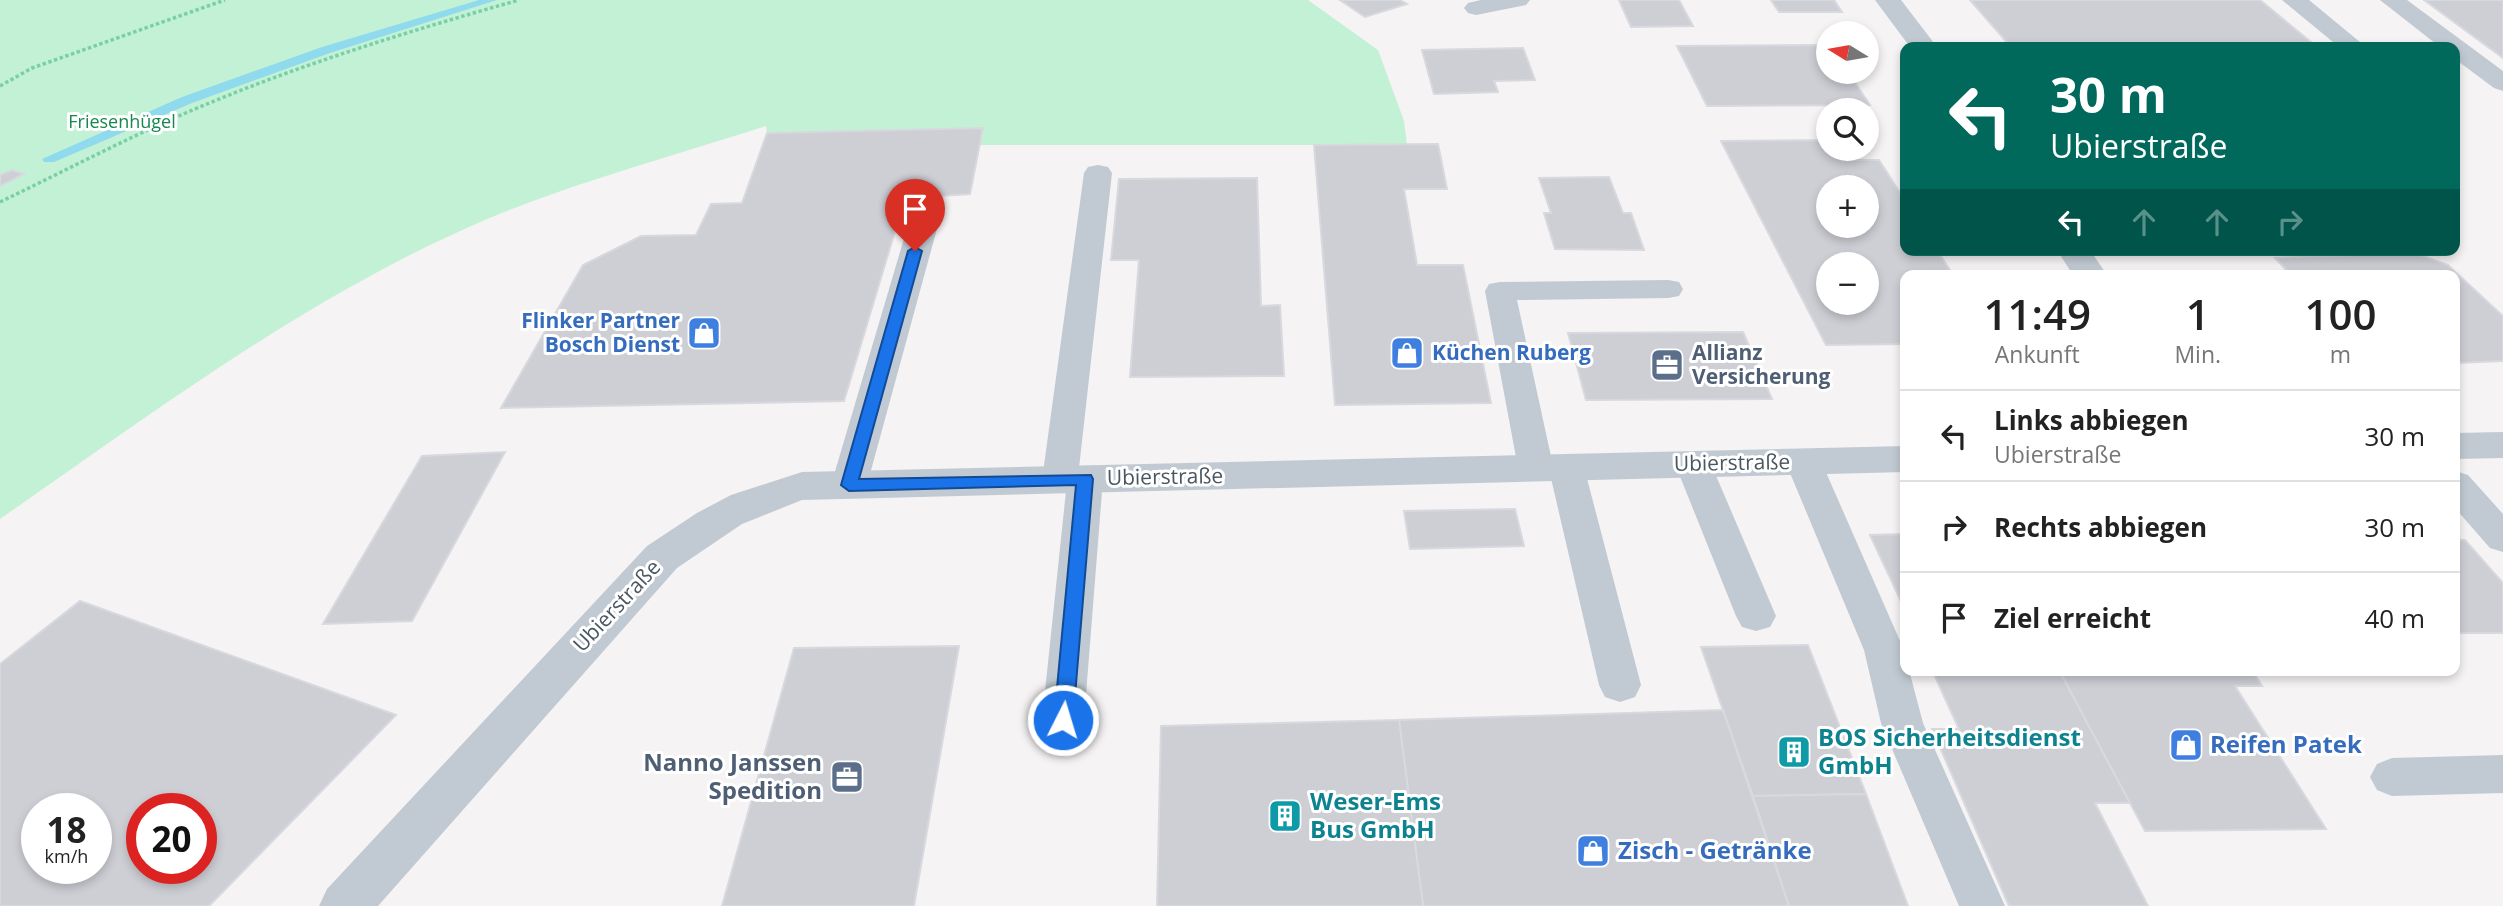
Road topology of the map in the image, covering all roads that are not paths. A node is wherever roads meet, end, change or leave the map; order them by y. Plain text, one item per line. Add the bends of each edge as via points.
1 (1518, 0) edge
2 (1888, 0) edge
3 (2294, 0) edge
4 (2392, 0) edge
5 (1476, 8) dead end
6 (1920, 42) edge
7 (2348, 42) edge
8 (2448, 42) edge
9 (2460, 51) edge
10 (2503, 83) edge
11 (1098, 173) dead end
12 (923, 225) dead end
13 (1668, 289) dead end
14 (2503, 445) edge
15 (2460, 446) edge
16 (1900, 458) edge
17 (1803, 461) junction
18 (1693, 464) junction
19 (1551, 468) junction
20 (1073, 480) junction
21 (849, 485) junction
22 (2460, 490) edge
23 (2503, 538) edge
24 (1756, 616) dead end
25 (1620, 685) dead end
26 (1063, 720) dead end
27 (2503, 774) edge
28 (2392, 777) dead end
29 (345, 906) edge
30 (1982, 906) edge

1 - 5 lane
2 - 6 street
3 - 7 lane
4 - 8 lane
9 - 10 lane
11 - 20 lane
12 - 21 lane
13 - 19 lane via 1500,291
14 - 15 street
16 - 17 street, Ubierstraße
17 - 18 street, Ubierstraße
17 - 30 lane via 1884,650 1902,723
18 - 19 street, Ubierstraße
18 - 24 lane
19 - 20 street, Ubierstraße
19 - 25 lane
20 - 21 street, Ubierstraße
20 - 26 lane
21 - 29 street, Ubierstraße via 802,486 773,493 736,508 662,557
22 - 23 lane
27 - 28 lane

